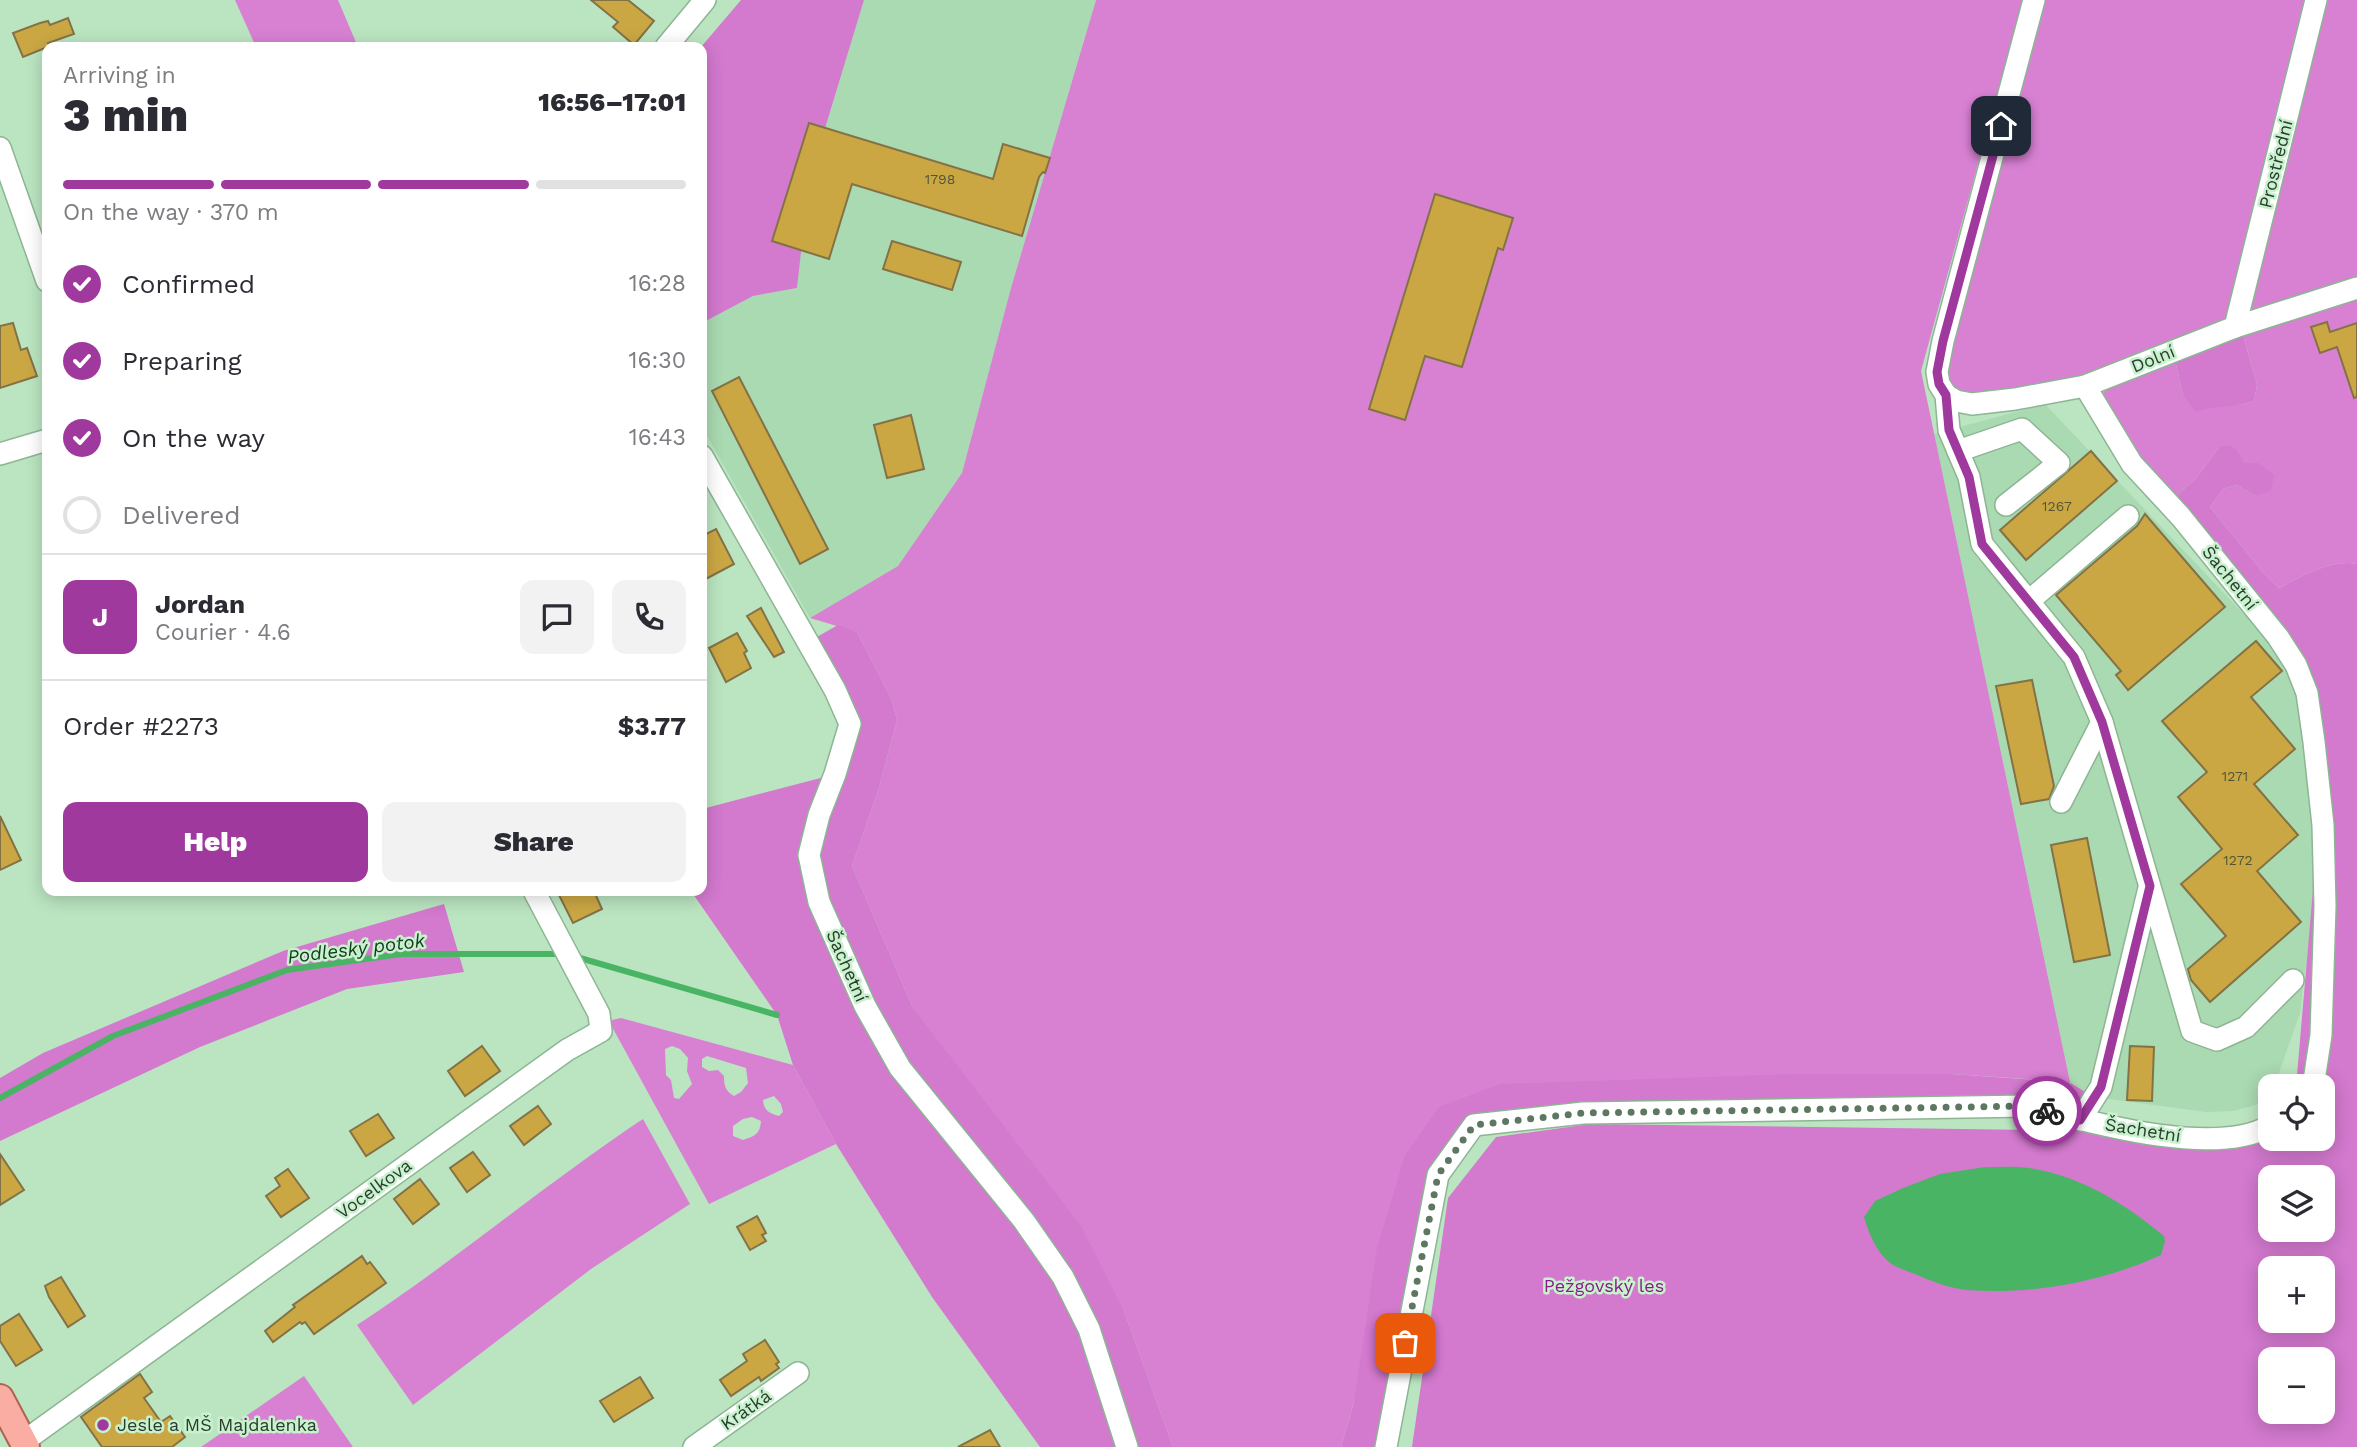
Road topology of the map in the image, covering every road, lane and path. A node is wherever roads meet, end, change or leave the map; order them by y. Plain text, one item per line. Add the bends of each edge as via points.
1 (705, 0) edge
2 (2034, 0) edge
3 (2316, 0) edge
4 (670, 42) edge
5 (0, 148) edge
6 (9, 203) edge
7 (42, 271) edge
8 (2357, 288) edge
9 (2235, 327) junction
10 (2085, 386) junction
11 (1946, 395) junction
12 (42, 442) edge
13 (1958, 451) junction
14 (9, 452) edge
15 (42, 453) edge
16 (707, 465) edge
17 (2006, 505) dead end
18 (2128, 516) dead end
19 (2029, 601) junction
20 (2102, 722) junction
21 (2061, 802) dead end
22 (2150, 886) junction
23 (536, 896) edge
24 (2293, 980) dead end
25 (2316, 1074) edge
26 (2080, 1120) junction
27 (2258, 1133) edge
28 (798, 1373) dead end
29 (0, 1398) edge
30 (24, 1445) edge
31 (694, 1447) edge
32 (1127, 1447) edge
33 (1386, 1447) edge

1 - 4 street
2 - 11 street via 1943,341 1937,372
3 - 9 street, Prostřední
5 - 6 street
6 - 7 street
8 - 9 street, Dolní
9 - 10 street, Dolní
10 - 11 street, Dolní via 1972,404
10 - 25 street, Šachetní via 2132,464 2278,637 2296,665 2306,694 2323,825 2321,1035
11 - 13 street via 1949,430
12 - 14 street
13 - 17 street via 2022,429 2059,463
13 - 19 street via 1969,477 1982,544
14 - 15 street
16 - 32 street, Šachetní via 850,724 809,855 824,914 864,1006 900,1068 1063,1276 1089,1329
18 - 19 street
19 - 20 street via 2074,657
20 - 21 street
20 - 22 street
22 - 24 street via 2192,1031 2217,1040 2246,1027
22 - 26 street via 2101,1087
23 - 30 street, Vocelkova via 599,1014 601,1031 567,1050
26 - 27 street, Šachetní via 2167,1136 2217,1138
26 - 33 street, Šachetní via 2028,1106 1583,1113 1474,1125 1438,1175
28 - 31 street, Krátká
29 - 30 main road

